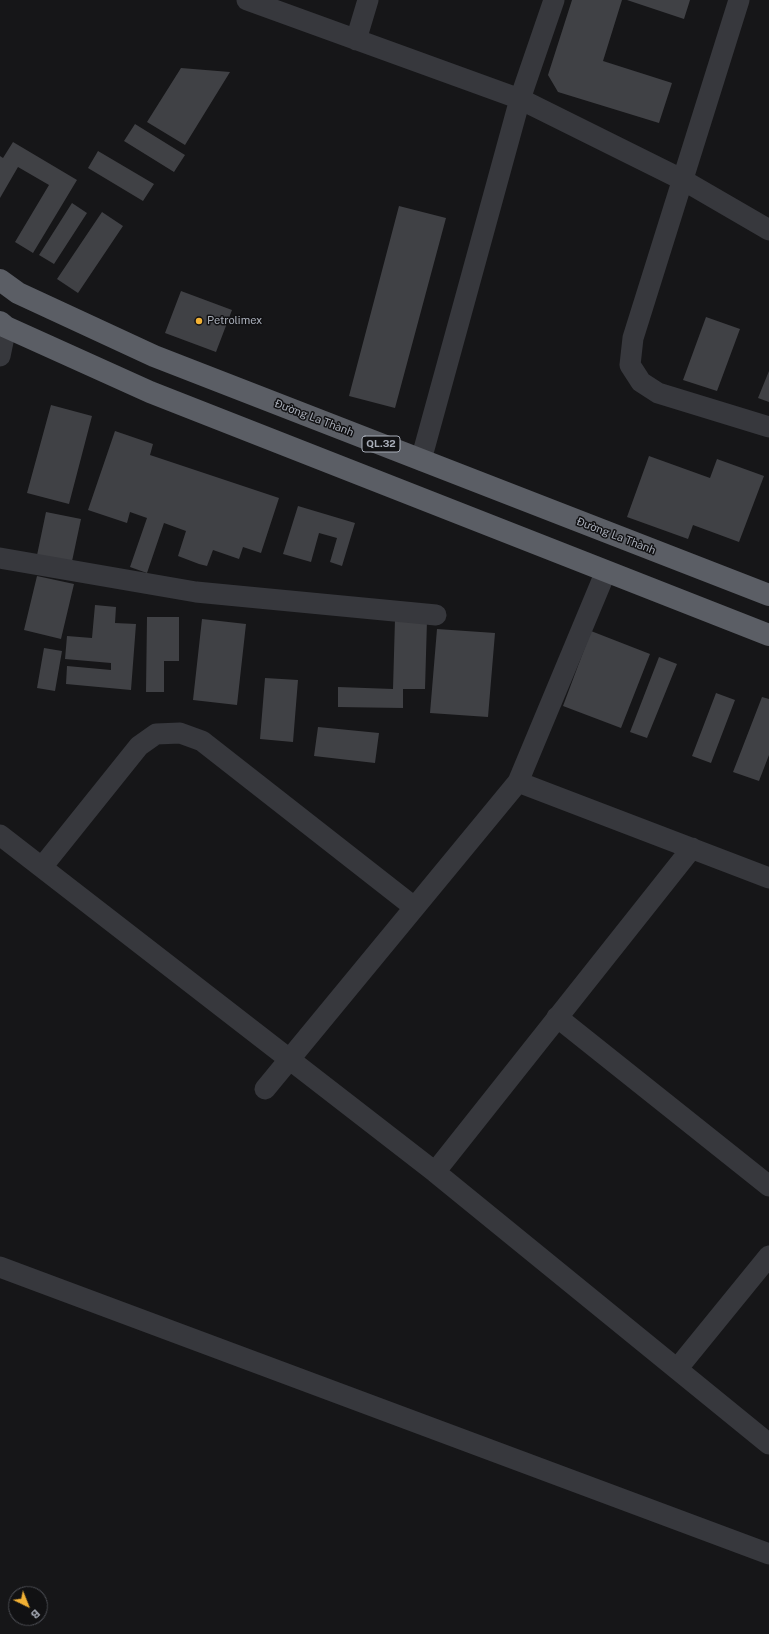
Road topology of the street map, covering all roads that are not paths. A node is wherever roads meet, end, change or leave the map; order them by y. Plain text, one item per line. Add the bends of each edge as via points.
1 (247, 0) edge
2 (368, 0) edge
3 (554, 0) edge
4 (739, 0) edge
5 (356, 40) junction
6 (520, 99) junction
7 (683, 180) junction
8 (769, 230) edge
9 (0, 280) edge
10 (3, 325) edge
11 (0, 356) edge
12 (769, 427) edge
13 (421, 460) junction
14 (0, 558) edge
15 (606, 571) junction
16 (769, 596) edge
17 (436, 614) dead end
18 (769, 635) edge
19 (518, 782) junction
20 (0, 835) edge
21 (692, 848) junction
22 (42, 867) junction
23 (769, 878) edge
24 (414, 908) junction
25 (557, 1017) junction
26 (290, 1060) junction
27 (265, 1090) dead end
28 (435, 1172) junction
29 (769, 1186) edge
30 (769, 1256) edge
31 (0, 1266) edge
32 (677, 1369) junction
33 (769, 1444) edge
34 (769, 1554) edge

1 - 5 street
2 - 5 street
3 - 6 street
4 - 7 street
5 - 6 street
6 - 7 street
6 - 13 street
7 - 8 street
7 - 12 street via 633,338 630,365 641,382 658,394
9 - 13 highway, Đường La Thành / QL.32 via 18,292 154,356
10 - 11 street
10 - 15 highway via 150,392
13 - 16 highway, Đường La Thành / QL.32
14 - 17 street via 196,592
15 - 18 highway
15 - 19 street
19 - 21 street
19 - 24 street
20 - 22 street
21 - 23 street
21 - 25 street
22 - 24 street via 139,746 156,734 180,733 202,741
22 - 26 street
24 - 26 street
25 - 28 street
25 - 29 street
26 - 27 street
26 - 28 street
28 - 32 street
30 - 32 street
31 - 34 street
32 - 33 street

